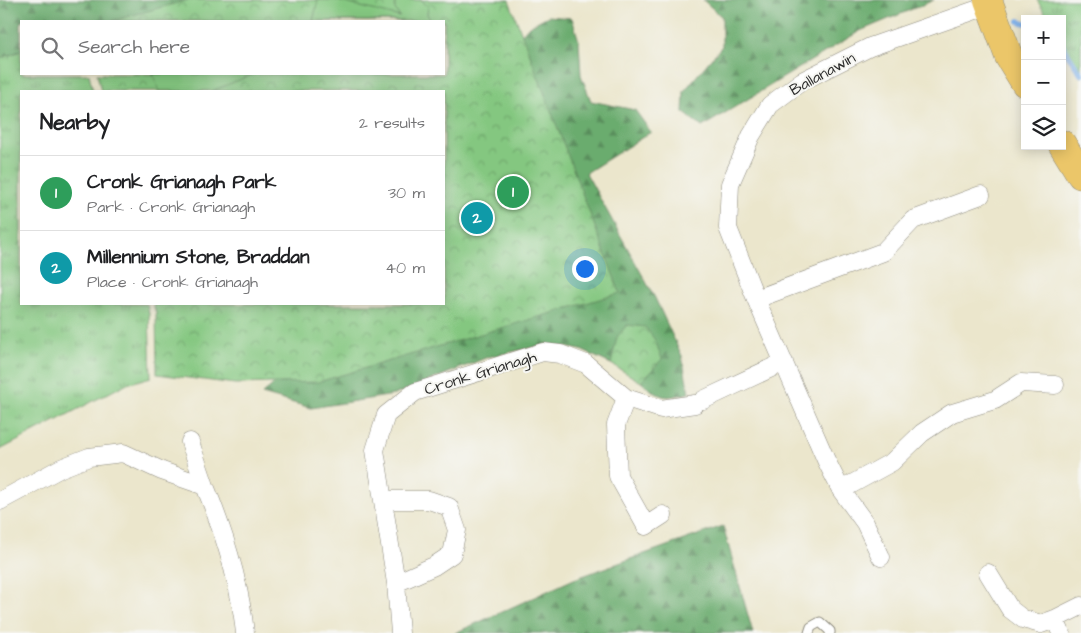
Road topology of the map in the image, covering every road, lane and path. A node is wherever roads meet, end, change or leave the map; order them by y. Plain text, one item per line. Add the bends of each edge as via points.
1 (989, 3) edge
2 (1021, 77) edge
3 (1066, 150) edge
4 (1081, 175) edge
5 (980, 195) dead end
6 (756, 299) junction
7 (784, 362) junction
8 (1055, 385) dead end
9 (626, 398) junction
10 (190, 442) dead end
11 (206, 486) junction
12 (841, 490) junction
13 (384, 500) junction
14 (0, 501) edge
15 (663, 515) dead end
16 (881, 557) dead end
17 (988, 573) dead end
18 (396, 583) junction
19 (1081, 606) edge
20 (1058, 626) edge
21 (245, 633) edge
22 (400, 633) edge
23 (809, 633) edge
24 (830, 633) edge

1 - 2 main road via 1009,58
1 - 6 street, Ballanawin via 870,47 802,81 770,105 751,136 730,184 728,228
3 - 4 main road
5 - 6 street via 913,220 883,252
6 - 7 street, Ballanawin
7 - 9 street, Cronk Grianagh via 699,402 661,409
7 - 12 street, Ballanawin
8 - 12 street via 1021,383 995,400 952,413 922,433 892,462
9 - 13 street, Cronk Grianagh via 586,364 560,354 543,352 415,392 386,415 375,450
9 - 15 street via 616,425 618,476 646,526
10 - 11 street
11 - 14 street via 123,454 89,457 61,468
11 - 21 street via 236,584
12 - 16 street, Ballanawin via 865,523
13 - 18 street, Cronk Grianagh
13 - 18 street via 429,500 448,506 457,530 452,554
17 - 20 street via 1010,609 1023,619
18 - 22 street, Cronk Grianagh
19 - 20 street
23 - 24 lane via 820,622

